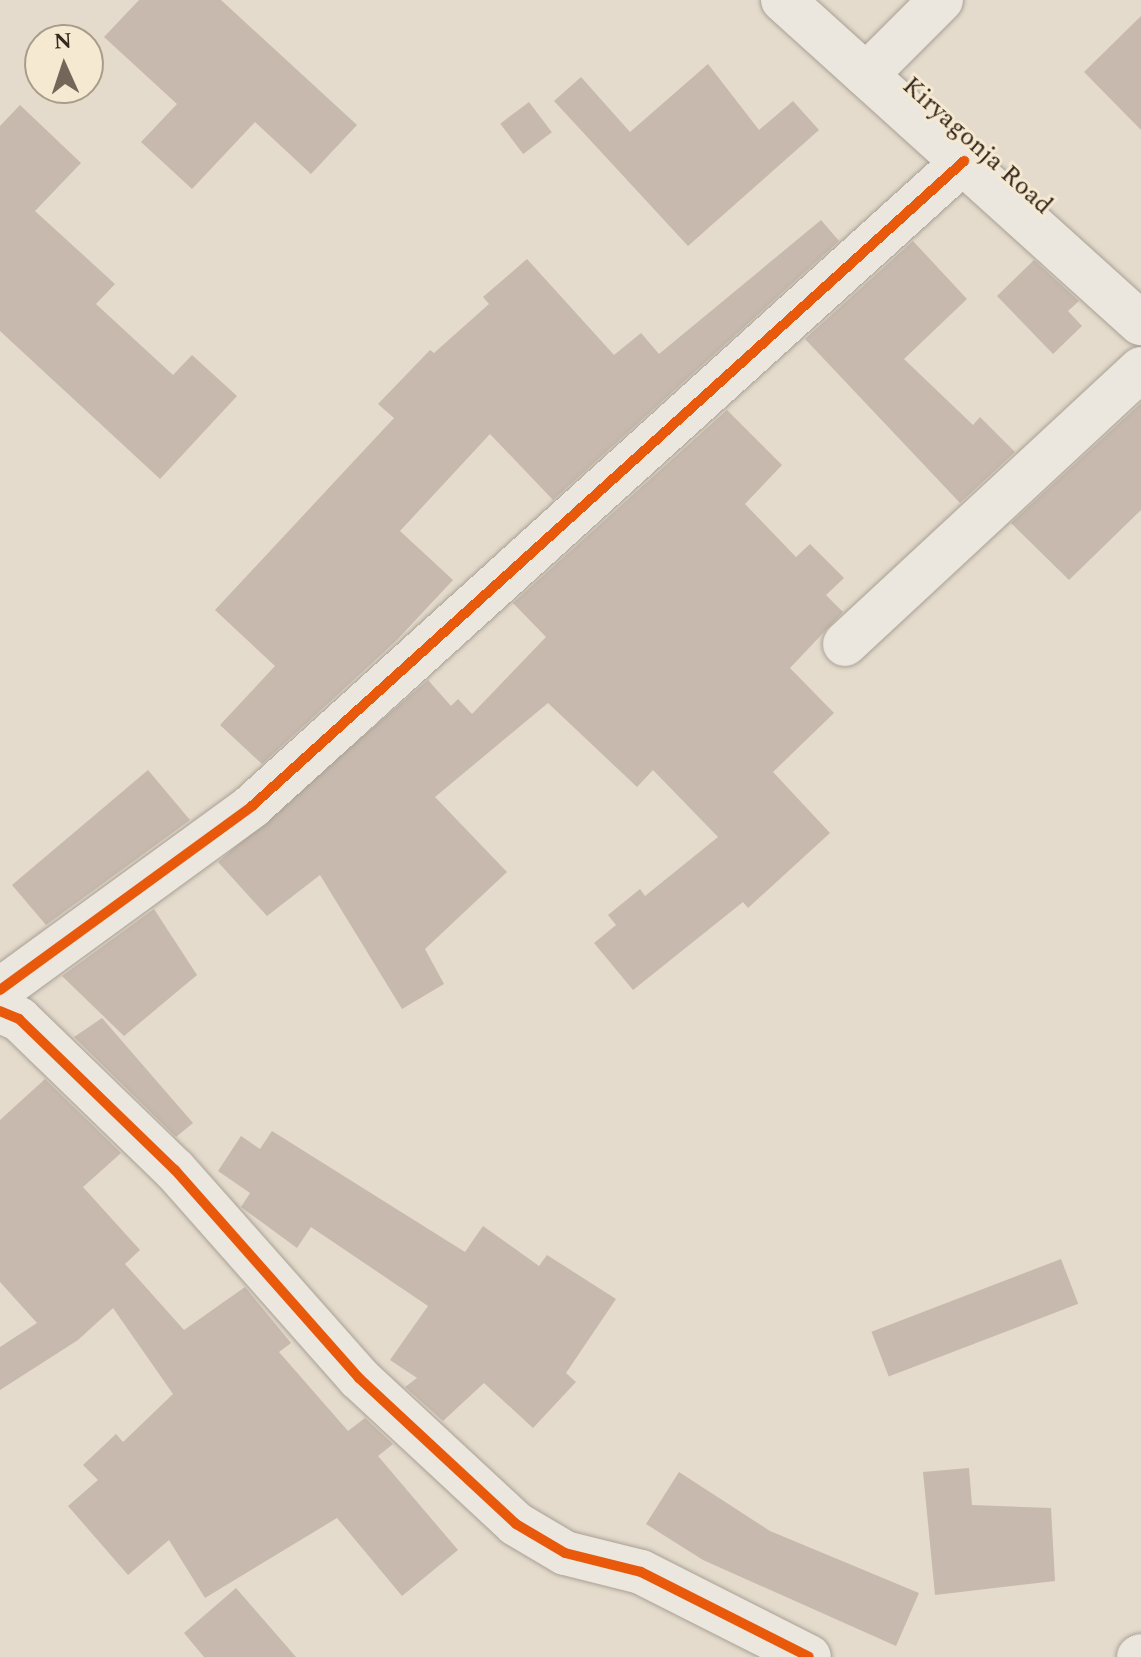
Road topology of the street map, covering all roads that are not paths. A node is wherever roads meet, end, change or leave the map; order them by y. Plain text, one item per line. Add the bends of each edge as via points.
1 (783, 0) edge
2 (941, 0) edge
3 (866, 75) junction
4 (964, 161) junction
5 (1141, 323) edge
6 (1141, 369) edge
7 (845, 644) dead end
8 (0, 990) edge
9 (0, 1011) edge
10 (809, 1657) edge

1 - 3 street, Kiryagonja Road
2 - 3 street
3 - 4 street, Kiryagonja Road
4 - 5 street, Kiryagonja Road
4 - 8 street via 252,806
6 - 7 street
9 - 10 street via 19,1019 175,1170 359,1378 516,1524 565,1553 641,1572

